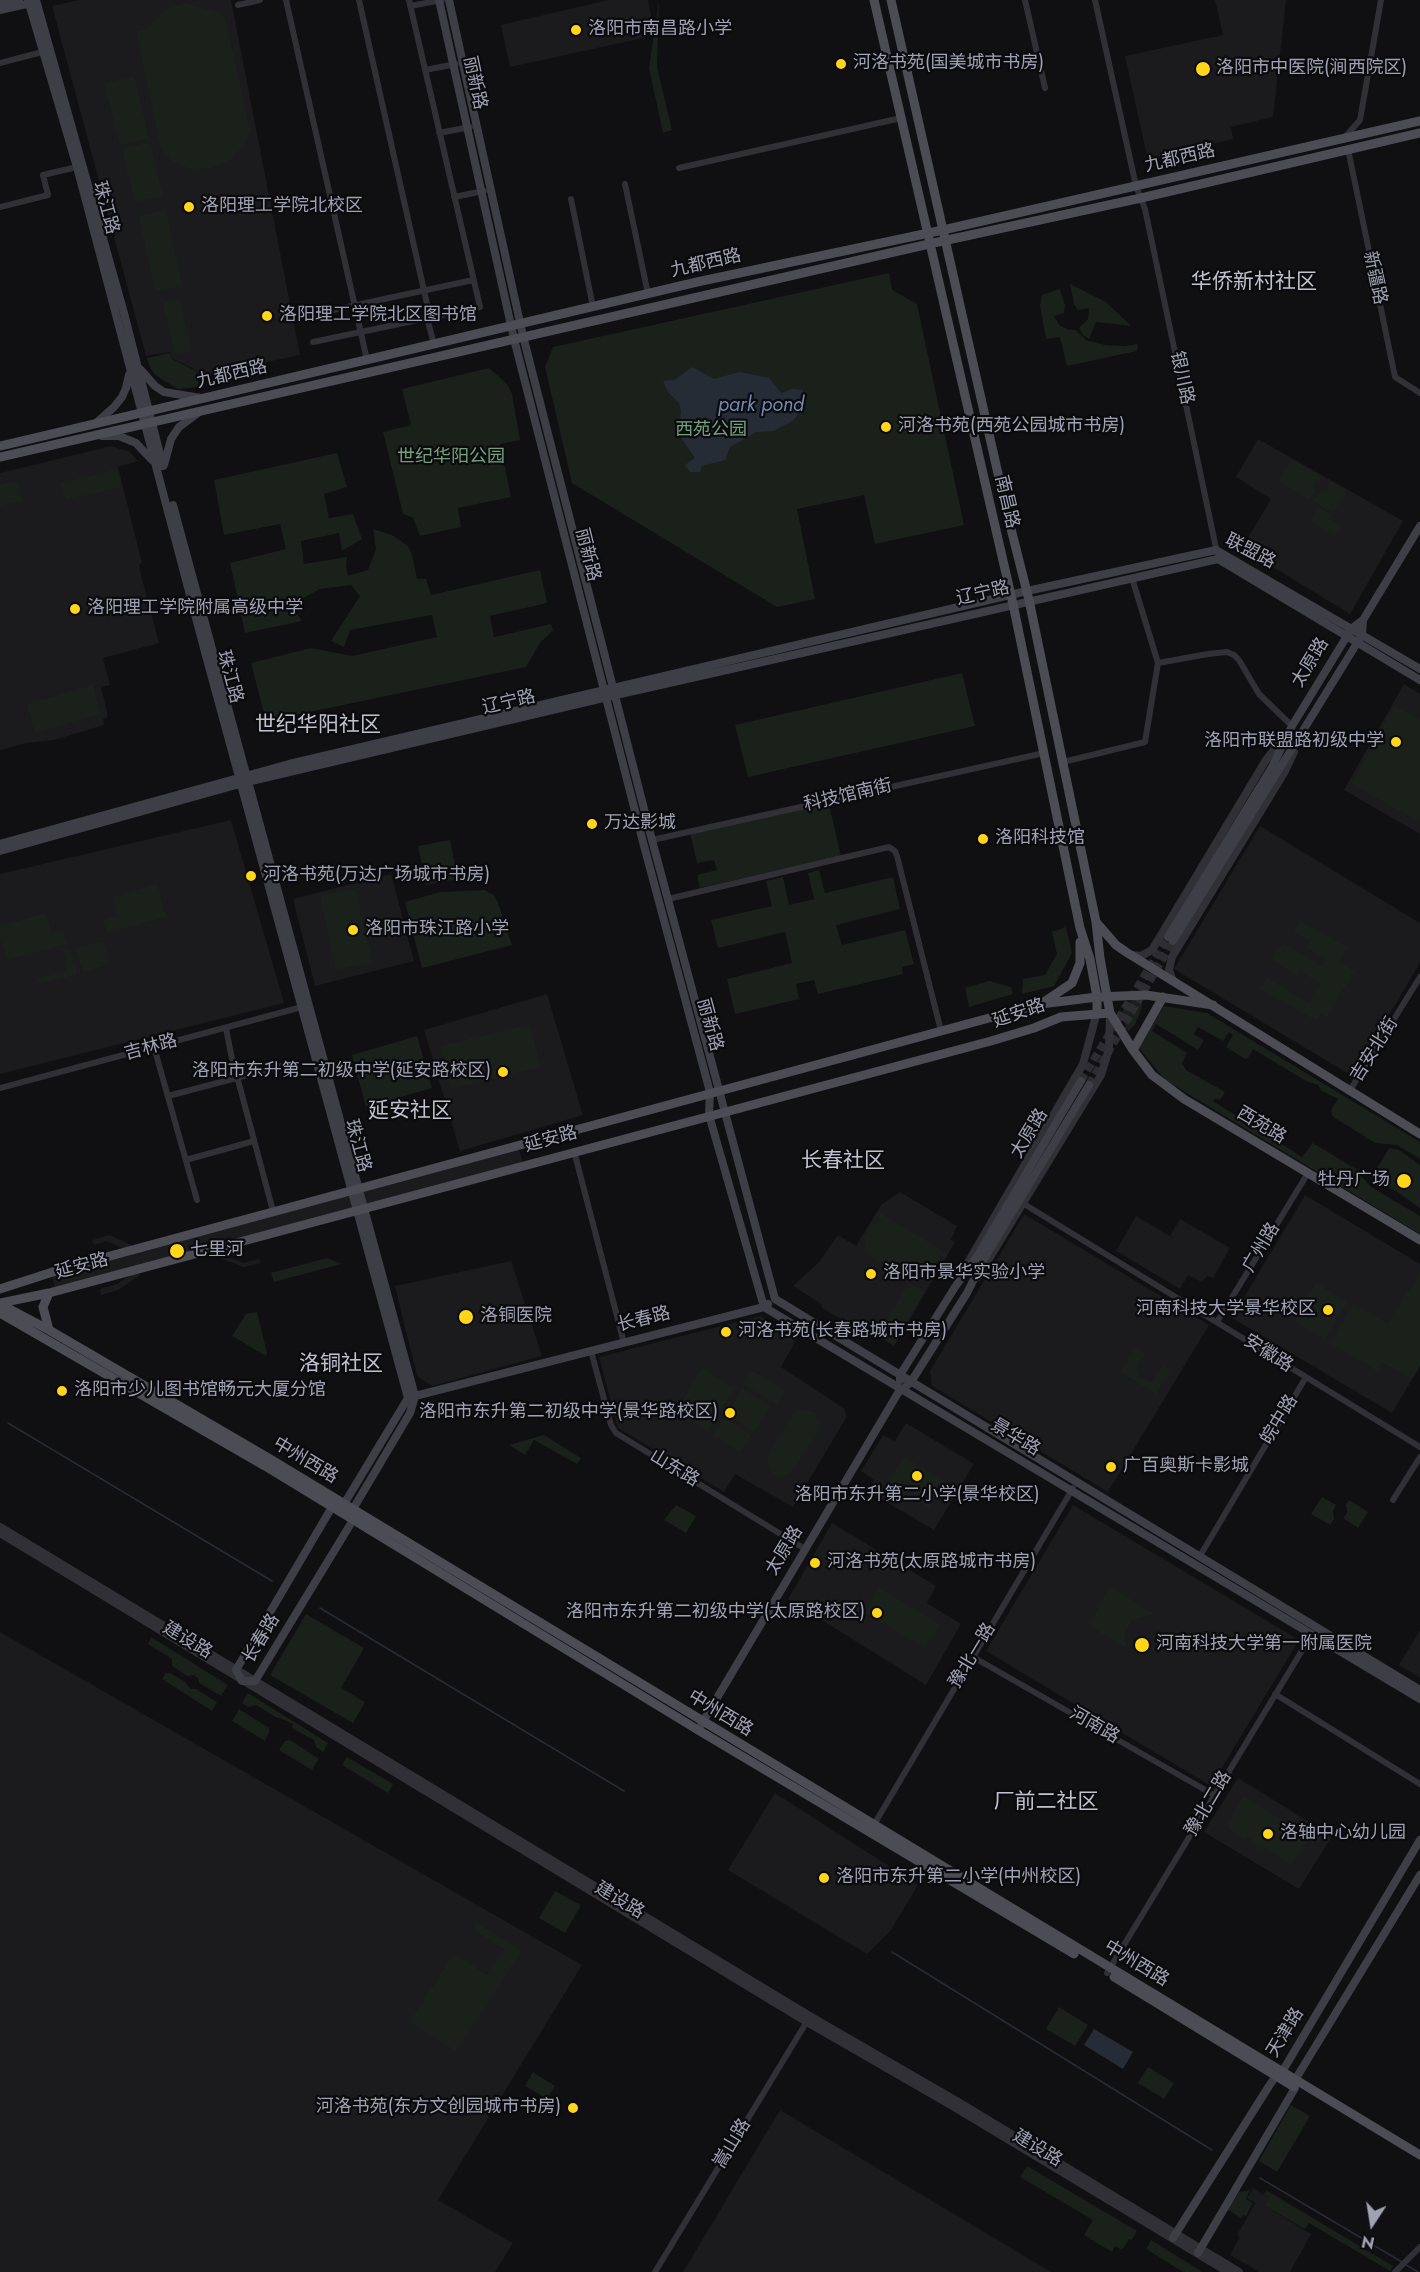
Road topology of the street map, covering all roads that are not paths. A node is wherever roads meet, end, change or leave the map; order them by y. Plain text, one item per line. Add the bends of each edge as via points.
1 (19, 0) edge
2 (260, 0) edge
3 (286, 0) edge
4 (359, 0) edge
5 (440, 0) edge
6 (449, 0) edge
7 (874, 0) edge
8 (891, 0) edge
9 (1025, 0) edge
10 (1097, 0) edge
11 (1382, 0) edge
12 (32, 1) edge
13 (409, 3) edge
14 (0, 4) edge
15 (238, 5) dead end
16 (0, 10) edge
17 (895, 18) junction
18 (879, 21) junction
19 (42, 52) junction
20 (0, 63) edge
21 (458, 64) junction
22 (425, 70) junction
23 (1045, 88) dead end
24 (901, 118) junction
25 (1420, 121) edge
26 (472, 127) junction
27 (439, 133) junction
28 (1420, 133) edge
29 (1345, 137) junction
30 (1348, 149) junction
31 (77, 167) junction
32 (679, 168) dead end
33 (625, 184) dead end
34 (1138, 186) junction
35 (486, 191) junction
36 (454, 197) junction
37 (1141, 198) junction
38 (571, 199) dead end
39 (0, 207) edge
40 (943, 230) junction
41 (927, 233) junction
42 (945, 240) junction
43 (929, 244) junction
44 (473, 280) junction
45 (423, 290) junction
46 (648, 294) junction
47 (355, 305) junction
48 (594, 307) junction
49 (305, 316) dead end
50 (427, 318) junction
51 (516, 325) junction
52 (361, 332) junction
53 (519, 338) junction
54 (313, 342) dead end
55 (434, 344) junction
56 (367, 360) junction
57 (134, 369) junction
58 (1420, 393) edge
59 (205, 399) junction
60 (203, 411) junction
61 (145, 413) junction
62 (147, 424) junction
63 (93, 425) junction
64 (92, 435) junction
65 (0, 446) edge
66 (0, 457) edge
67 (161, 469) junction
68 (1420, 526) edge
69 (1217, 554) junction
70 (1132, 578) junction
71 (1028, 596) junction
72 (1012, 600) junction
73 (1363, 620) junction
74 (1349, 632) junction
75 (1360, 639) junction
76 (1158, 663) junction
77 (1420, 669) edge
78 (1420, 680) edge
79 (610, 692) junction
80 (1292, 726) junction
81 (1304, 731) junction
82 (1044, 753) junction
83 (1063, 762) junction
84 (243, 779) junction
85 (652, 840) junction
86 (0, 844) edge
87 (0, 851) edge
88 (668, 899) junction
89 (1095, 919) junction
90 (1079, 923) junction
91 (1129, 954) junction
92 (1420, 977) edge
93 (1174, 982) junction
94 (1102, 996) junction
95 (1163, 997) junction
96 (1041, 1004) junction
97 (1213, 1005) junction
98 (302, 1007) junction
99 (1029, 1007) junction
100 (1097, 1012) junction
101 (1110, 1013) junction
102 (226, 1028) junction
103 (1034, 1028) junction
104 (940, 1031) junction
105 (154, 1047) junction
106 (1133, 1050) junction
107 (293, 1063) dead end
108 (237, 1077) junction
109 (0, 1088) edge
110 (715, 1091) junction
111 (1349, 1092) junction
112 (168, 1096) junction
113 (725, 1111) junction
114 (709, 1115) junction
115 (1420, 1134) edge
116 (254, 1141) junction
117 (574, 1151) junction
118 (186, 1160) junction
119 (1308, 1173) junction
120 (356, 1190) junction
121 (197, 1200) dead end
122 (1024, 1204) junction
123 (362, 1208) junction
124 (273, 1212) junction
125 (1420, 1240) edge
126 (955, 1287) junction
127 (0, 1289) edge
128 (49, 1293) junction
129 (967, 1293) junction
130 (775, 1299) junction
131 (0, 1304) edge
132 (764, 1307) junction
133 (0, 1313) edge
134 (1217, 1322) junction
135 (49, 1330) junction
136 (624, 1343) junction
137 (591, 1351) junction
138 (900, 1375) junction
139 (1306, 1377) junction
140 (911, 1382) junction
141 (900, 1390) junction
142 (412, 1397) junction
143 (1420, 1447) edge
144 (1420, 1457) edge
145 (1076, 1482) junction
146 (1071, 1491) junction
147 (1394, 1500) dead end
148 (344, 1504) junction
149 (332, 1507) junction
150 (353, 1509) junction
151 (353, 1520) junction
152 (0, 1527) edge
153 (0, 1533) edge
154 (805, 1549) junction
155 (1200, 1556) junction
156 (1312, 1634) junction
157 (973, 1657) junction
158 (236, 1670) junction
159 (242, 1681) junction
160 (255, 1681) junction
161 (1420, 1690) edge
162 (1275, 1694) junction
163 (1420, 1700) edge
164 (700, 1726) junction
165 (1420, 1784) edge
166 (1214, 1795) junction
167 (872, 1828) junction
168 (1420, 1840) edge
169 (1419, 1879) edge
170 (1108, 1971) junction
171 (810, 2020) junction
172 (1279, 2074) junction
173 (1295, 2084) junction
174 (1420, 2156) edge
175 (1420, 2162) edge
176 (1175, 2236) junction
177 (1420, 2247) edge
178 (1200, 2251) junction
179 (1395, 2271) edge
180 (657, 2272) edge
181 (1228, 2272) edge
182 (1239, 2272) edge

1 - 14 main road
2 - 15 street
3 - 47 street
4 - 45 street
5 - 13 street
5 - 21 main road, 丽新路
6 - 21 main road, 丽新路
7 - 18 main road, 南昌路
8 - 17 main road, 南昌路
9 - 23 street
10 - 34 street, 银川路
11 - 29 street via 1360,120
12 - 16 main road
12 - 19 main road, 珠江路
12 - 57 main road, 珠江路
13 - 22 street
17 - 18 main road via 888,27
17 - 40 main road, 南昌路
18 - 24 main road, 南昌路
19 - 20 street
19 - 31 main road, 珠江路
21 - 22 street
21 - 26 main road, 丽新路
22 - 27 street
24 - 32 street
24 - 41 main road, 南昌路
25 - 29 main road, 九都西路
26 - 27 street
26 - 35 main road, 丽新路
27 - 36 street
28 - 30 main road, 九都西路
29 - 34 main road, 九都西路
30 - 37 main road, 九都西路
30 - 58 street, 新疆路 via 1395,377
31 - 39 street via 43,175 48,195
31 - 57 main road, 珠江路
33 - 46 street
34 - 37 street, 银川路
34 - 40 main road, 九都西路
35 - 36 street
35 - 51 main road, 丽新路
36 - 44 street
37 - 42 main road, 九都西路
37 - 69 street, 银川路
38 - 48 street
40 - 41 main road, 九都西路
40 - 42 main road, 南昌路
41 - 43 main road, 南昌路
41 - 46 main road, 九都西路
42 - 43 main road, 九都西路
42 - 71 main road, 南昌路
43 - 53 main road, 九都西路
43 - 72 main road, 南昌路
44 - 45 street
44 - 50 street via 480,307
45 - 47 street
45 - 50 street
46 - 48 main road, 九都西路
47 - 49 street
47 - 52 street
48 - 51 main road, 九都西路
50 - 52 street
50 - 55 street
51 - 53 main road, 丽新路
51 - 55 main road, 九都西路
52 - 54 street
52 - 56 street
53 - 60 main road, 九都西路
53 - 79 main road, 丽新路
55 - 56 main road, 九都西路
56 - 59 main road, 九都西路
57 - 59 main road via 164,392
57 - 61 main road, 珠江路
57 - 63 main road via 114,407
59 - 61 main road, 九都西路
60 - 62 main road, 九都西路
60 - 67 main road via 179,427
61 - 62 main road, 珠江路
61 - 63 main road, 九都西路
62 - 64 main road, 九都西路
62 - 67 main road, 珠江路
63 - 65 main road, 九都西路
64 - 66 main road, 九都西路
64 - 67 main road via 119,436 136,443
67 - 84 main road, 珠江路
68 - 73 main road, 太原路
69 - 70 main road, 联盟路
69 - 71 main road, 联盟路
69 - 74 main road, 联盟路
70 - 71 main road, 联盟路
70 - 76 street
71 - 72 main road, 联盟路
71 - 83 main road, 南昌路
72 - 79 main road, 辽宁路
72 - 82 main road, 南昌路
73 - 74 main road, 太原路
73 - 75 main road, 太原路
74 - 75 main road, 联盟路
74 - 80 main road, 太原路
75 - 77 main road, 联盟路
75 - 78 main road, 联盟路
75 - 81 main road, 太原路
76 - 80 street via 1208,654 1234,654 1259,694
76 - 83 street via 1145,742
79 - 84 main road, 辽宁路
79 - 85 main road, 丽新路
79 - 110 main road, 丽新路 via 643,842
80 - 81 main road, 太原路 via 1171,939
80 - 91 street, 太原路 via 1266,760 1152,950 1141,956
81 - 93 street, 太原路 via 1284,773 1172,957 1169,970
82 - 85 street, 科技馆南街
82 - 90 main road, 南昌路
83 - 89 main road, 南昌路
84 - 86 main road, 辽宁路
84 - 87 main road, 辽宁路
84 - 98 main road, 珠江路
84 - 120 main road, 珠江路
85 - 88 main road, 丽新路
88 - 104 street via 889,847 897,856
88 - 110 main road, 丽新路
89 - 90 main road via 1092,929 1087,931
89 - 91 main road via 1116,945
89 - 94 main road, 南昌路
90 - 94 main road, 南昌路
90 - 96 main road via 1080,963 1074,979
91 - 93 main road
92 - 111 street, 吉安北街
93 - 97 main road
94 - 95 main road, 延安路
94 - 96 main road, 延安路
94 - 100 main road, 南昌路
94 - 101 main road, 南昌路
95 - 97 main road, 延安路
95 - 106 main road
96 - 99 main road, 延安路
97 - 111 main road
98 - 102 street, 吉林路
98 - 120 main road, 珠江路
99 - 103 main road via 1041,1017
99 - 104 main road, 延安路
100 - 101 main road, 延安路
100 - 103 main road, 延安路 via 1061,1017
100 - 126 street via 1083,1064
101 - 106 main road, 西苑路
101 - 122 street via 1109,1049 1101,1075
102 - 105 street, 吉林路
102 - 108 street
103 - 113 main road, 延安路
104 - 110 main road, 延安路
105 - 109 street, 吉林路
105 - 112 street
106 - 119 main road, 西苑路 via 1152,1075 1184,1099
107 - 108 street
108 - 112 street
108 - 116 street
110 - 113 main road, 丽新路
110 - 114 main road, 丽新路
110 - 120 main road, 延安路
111 - 115 main road
112 - 118 street
113 - 114 main road, 延安路
113 - 130 main road
114 - 117 main road, 延安路
114 - 132 main road
116 - 118 street
116 - 124 street
117 - 123 main road, 延安路
117 - 136 street
118 - 121 street
119 - 125 main road, 西苑路
119 - 134 street, 广州路
120 - 123 main road, 珠江路
120 - 124 main road, 延安路
122 - 129 street
122 - 134 street, 安徽路
123 - 128 main road, 延安路
123 - 142 main road, 珠江路
124 - 127 main road, 延安路
126 - 129 main road, 太原路 via 1085,1083
126 - 138 main road, 太原路
128 - 131 main road, 延安路
128 - 135 main road via 43,1307
129 - 140 main road, 太原路
130 - 132 main road, 长春路
130 - 138 main road, 景华路
131 - 135 main road, 中州西路
132 - 136 main road, 长春路
132 - 141 main road, 景华路
133 - 149 main road, 中州西路
134 - 139 street, 安徽路
135 - 148 main road, 中州西路
136 - 137 main road, 长春路
137 - 142 main road, 长春路
137 - 154 street, 山东路 via 616,1433
138 - 140 main road, 景华路
138 - 141 main road
139 - 143 street, 安徽路
139 - 155 street, 皖中路
140 - 141 main road, 太原路
140 - 145 main road, 景华路
141 - 146 main road, 景华路
141 - 154 main road, 太原路
142 - 148 main road
142 - 150 main road via 410,1413
144 - 147 street
145 - 146 street, 豫北一路
145 - 155 main road, 景华路
146 - 156 main road, 景华路
146 - 157 street, 豫北一路
148 - 149 main road
148 - 150 main road, 中州西路
149 - 151 main road, 中州西路
149 - 158 main road, 长春路
150 - 151 main road
150 - 164 main road, 中州西路
151 - 160 main road, 长春路
151 - 164 main road, 中州西路
152 - 158 street, 建设路
153 - 159 street, 建设路
154 - 164 main road, 太原路
155 - 161 main road, 景华路
156 - 162 street, 豫北二路
156 - 163 main road, 景华路
157 - 166 street, 河南路
157 - 167 street, 豫北一路
158 - 159 main road, 长春路
158 - 160 street, 建设路
159 - 160 main road, 长春路
159 - 171 street, 建设路
160 - 171 street, 建设路
162 - 165 street
162 - 166 street, 豫北二路
164 - 167 main road, 中州西路
166 - 170 street, 豫北二路
167 - 170 main road, 中州西路
168 - 172 main road, 天津路
169 - 173 main road, 天津路
170 - 172 main road, 中州西路
171 - 176 street, 建设路 via 960,2103
171 - 180 street, 嵩山路
172 - 173 main road, 中州西路
172 - 176 main road, 天津路
173 - 174 main road, 中州西路
173 - 175 main road, 中州西路
173 - 178 main road, 天津路
176 - 178 street, 建设路
177 - 179 street
178 - 181 street, 建设路
178 - 182 street, 建设路

